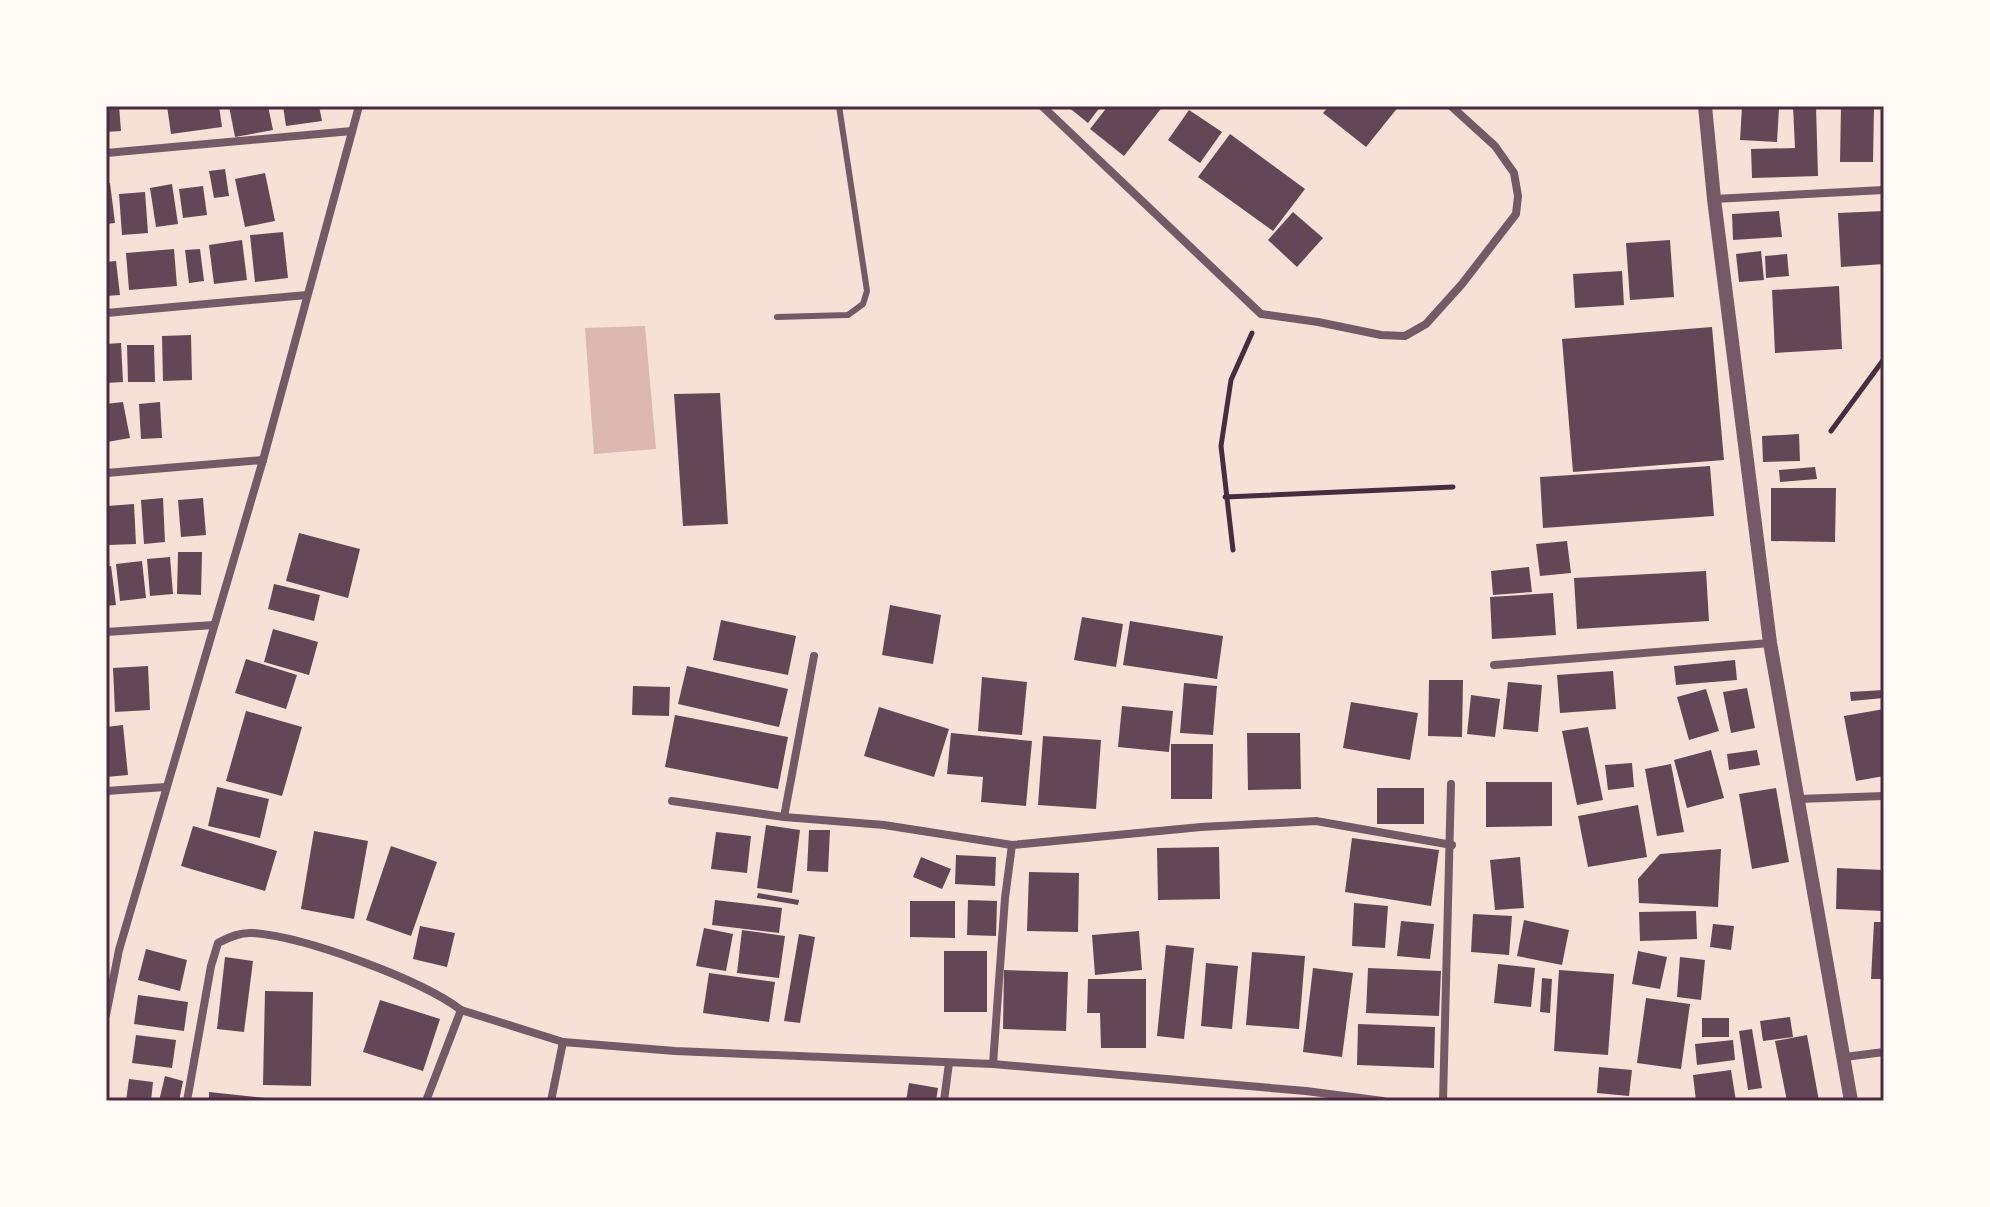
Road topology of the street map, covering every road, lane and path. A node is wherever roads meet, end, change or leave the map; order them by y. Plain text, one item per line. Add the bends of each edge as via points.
1 (359, 106) edge
2 (839, 106) edge
3 (1042, 106) edge
4 (1451, 106) edge
5 (1705, 106) edge
6 (352, 131) junction
7 (106, 153) edge
8 (1884, 190) edge
9 (1714, 199) junction
10 (307, 295) junction
11 (106, 313) edge
12 (1261, 314) junction
13 (777, 317) dead end
14 (1884, 359) edge
15 (1831, 431) dead end
16 (263, 460) junction
17 (106, 473) edge
18 (1453, 487) dead end
19 (1225, 497) junction
20 (1233, 550) dead end
21 (214, 625) junction
22 (106, 632) edge
23 (1770, 643) junction
24 (814, 656) dead end
25 (1494, 665) dead end
26 (1451, 784) dead end
27 (166, 787) junction
28 (106, 791) edge
29 (1884, 796) edge
30 (1798, 799) junction
31 (672, 801) dead end
32 (784, 817) junction
33 (1012, 845) junction
34 (1452, 845) junction
35 (119, 950) junction
36 (106, 951) edge
37 (461, 1010) junction
38 (106, 1015) edge
39 (563, 1042) junction
40 (1884, 1052) edge
41 (1845, 1057) junction
42 (949, 1063) junction
43 (993, 1064) junction
44 (187, 1101) edge
45 (426, 1101) edge
46 (551, 1101) edge
47 (944, 1101) edge
48 (1383, 1101) edge
49 (1443, 1101) edge
50 (1851, 1101) edge

1 - 6 street
2 - 13 lane via 867,291 863,304 848,315
3 - 12 street
4 - 12 street via 1495,146 1514,173 1516,214 1426,324 1405,336 1381,335
5 - 9 street
6 - 7 street
6 - 10 street
8 - 9 street
9 - 23 street
10 - 11 street
10 - 16 street
12 - 19 path via 1231,380 1221,446
14 - 15 path
16 - 17 street
16 - 21 street
18 - 19 path
19 - 20 path
21 - 22 street
21 - 27 street
23 - 25 street
23 - 30 street
24 - 32 street
26 - 34 street
27 - 28 street
27 - 35 street
29 - 30 street
30 - 41 street
31 - 32 street
32 - 33 street via 884,825
33 - 34 street via 1316,821
33 - 43 street
34 - 49 street
35 - 36 street
35 - 38 street
37 - 39 street
37 - 44 street via 406,979 339,955 251,932 232,935 218,943 211,966
37 - 45 street
39 - 42 street
39 - 46 street
40 - 41 street
41 - 50 street
42 - 43 street
42 - 47 street
43 - 48 street

